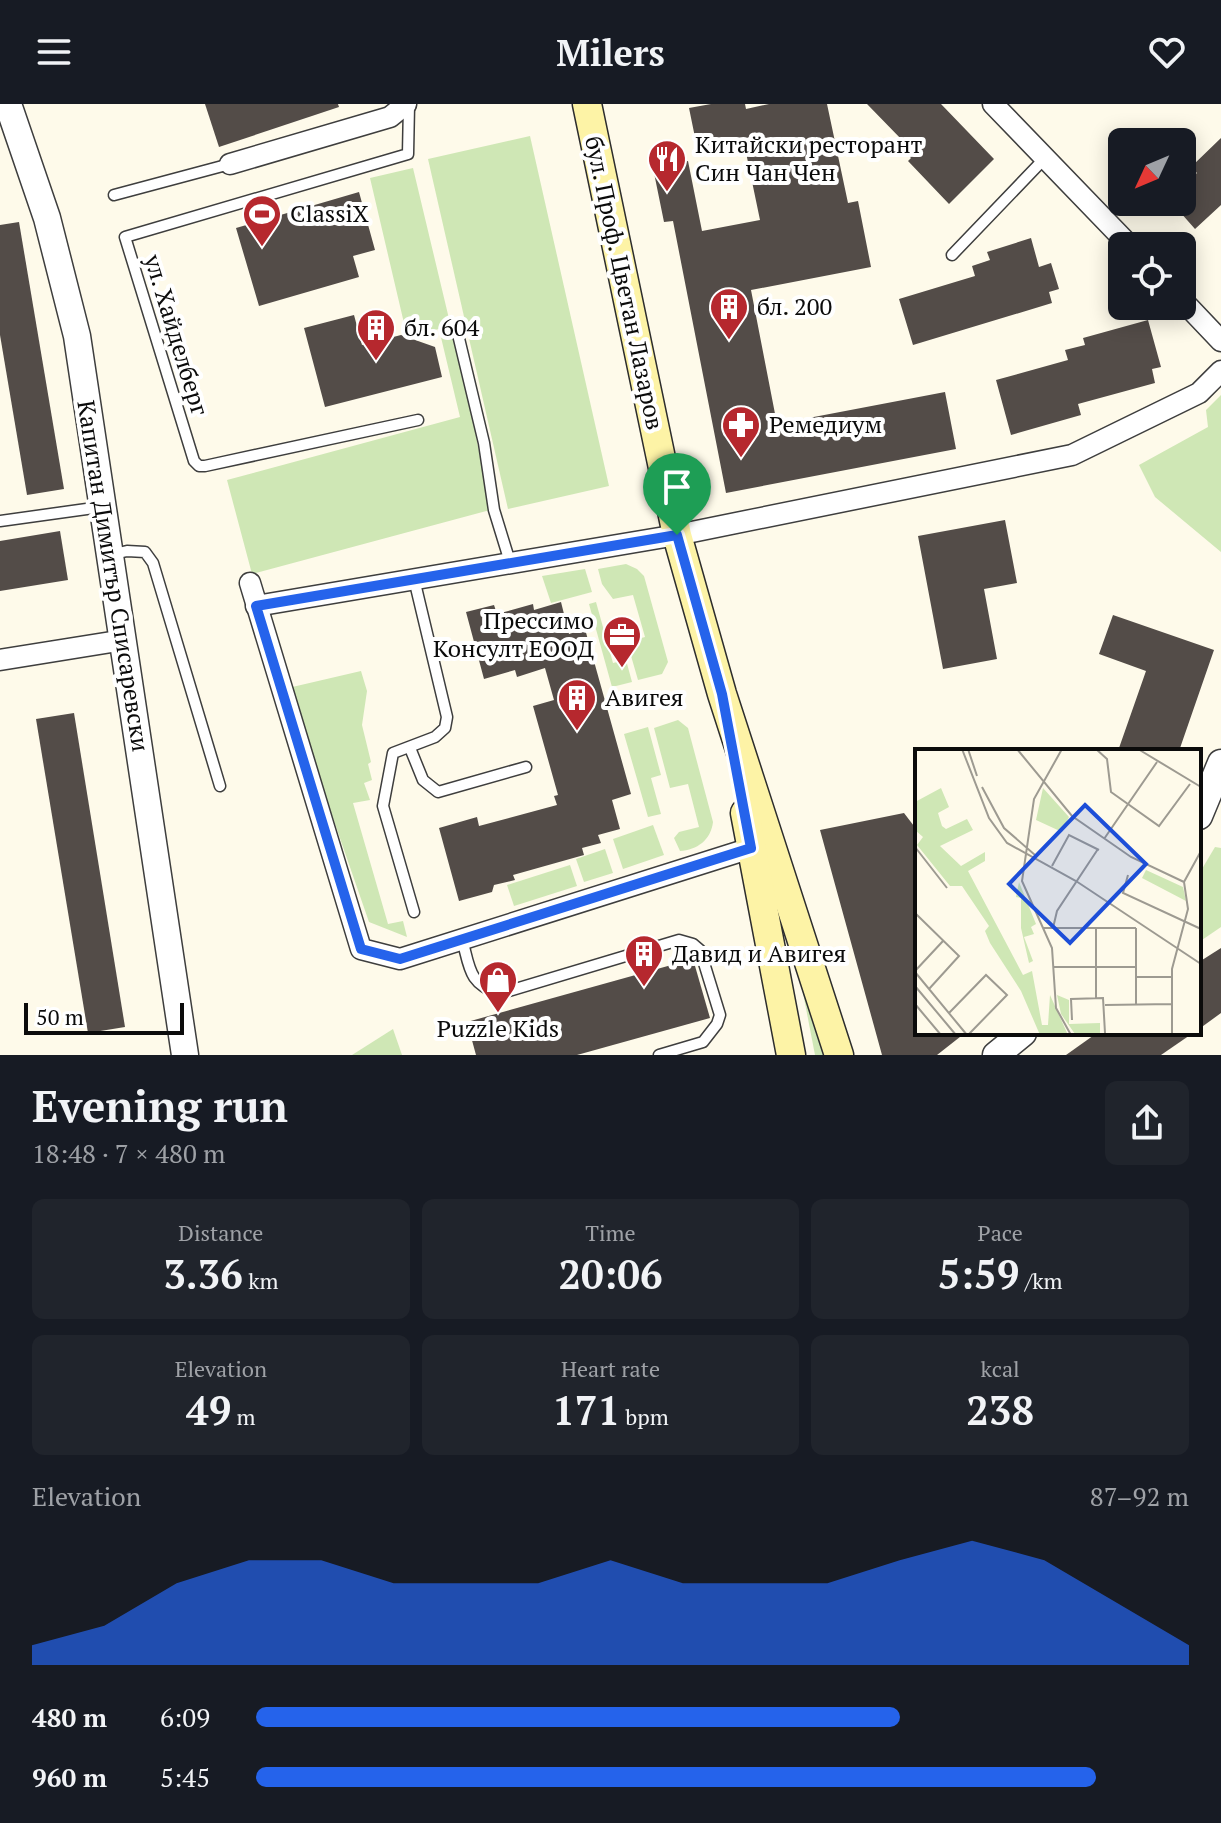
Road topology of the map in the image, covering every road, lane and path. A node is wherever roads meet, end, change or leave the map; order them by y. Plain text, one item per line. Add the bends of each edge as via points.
1 (8, 104) edge
2 (407, 104) edge
3 (587, 104) edge
4 (993, 104) edge
5 (1045, 158) junction
6 (230, 164) joint
7 (114, 195) dead end
8 (1116, 232) edge
9 (952, 255) dead end
10 (1196, 315) edge
11 (456, 326) dead end
12 (1221, 341) edge
13 (1221, 371) edge
14 (418, 420) dead end
15 (103, 507) junction
16 (0, 521) edge
17 (677, 535) junction
18 (110, 555) junction
19 (510, 562) junction
20 (414, 579) junction
21 (250, 583) dead end
22 (256, 606) junction
23 (124, 640) junction
24 (0, 660) edge
25 (722, 694) junction
26 (410, 748) junction
27 (1221, 763) edge
28 (526, 767) dead end
29 (220, 786) dead end
30 (1201, 811) edge
31 (751, 848) junction
32 (414, 912) dead end
33 (462, 939) junction
34 (1021, 1035) edge
35 (185, 1055) edge
36 (659, 1055) edge
37 (791, 1055) edge
38 (839, 1055) edge
39 (996, 1055) edge

1 - 15 street, Капитан Димитър Списаревски via 66,286
2 - 6 street via 390,117
2 - 14 lane, ул. Хайделберг via 408,154 125,237 199,466
3 - 17 main road, бул. Проф. Цветан Лазаров
4 - 5 street
5 - 8 street
5 - 9 lane
6 - 7 lane
10 - 12 street
11 - 19 lane
13 - 17 street via 1199,393 1072,455
15 - 16 lane
15 - 18 street, Капитан Димитър Списаревски
17 - 19 street
17 - 25 main road, бул. Проф. Цветан Лазаров
18 - 23 street, Капитан Димитър Списаревски
18 - 29 lane via 145,552 153,563
19 - 20 street
20 - 22 street
20 - 26 lane via 447,717 435,737
21 - 22 street
22 - 33 street via 361,949 400,959
23 - 24 street
23 - 35 street, Капитан Димитър Списаревски
25 - 31 main road, бул. Проф. Цветан Лазаров
25 - 38 main road, бул. Проф. Цветан Лазаров
26 - 28 lane via 423,780 438,792
26 - 32 lane via 393,753 383,806
27 - 30 street
31 - 33 street
31 - 37 main road, бул. Проф. Цветан Лазаров
33 - 36 lane via 471,973 482,988 499,994 679,940 693,944 700,950 720,1015 703,1042
34 - 39 street

